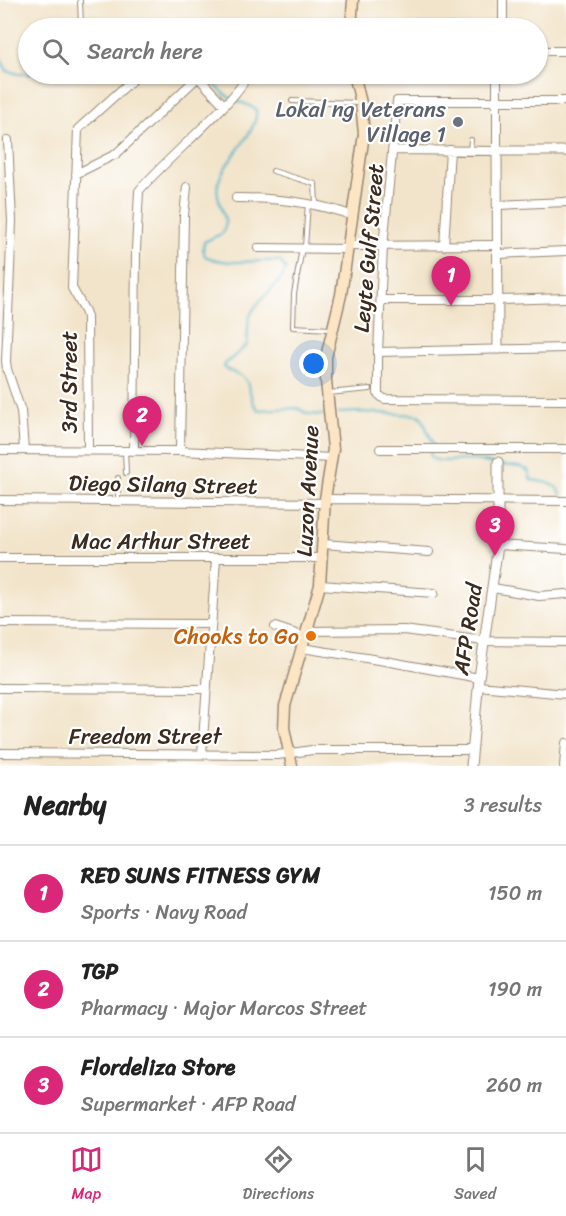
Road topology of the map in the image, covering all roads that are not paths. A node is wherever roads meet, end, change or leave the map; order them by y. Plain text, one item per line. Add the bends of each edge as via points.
1 (80, 0) edge
2 (353, 0) edge
3 (503, 0) edge
4 (81, 18) edge
5 (352, 18) edge
6 (503, 18) edge
7 (548, 51) edge
8 (566, 51) edge
9 (128, 84) edge
10 (187, 84) edge
11 (208, 84) edge
12 (243, 84) edge
13 (356, 84) edge
14 (497, 84) edge
15 (229, 100) junction
16 (292, 101) dead end
17 (498, 101) junction
18 (566, 101) edge
19 (361, 103) junction
20 (8, 140) dead end
21 (471, 140) dead end
22 (394, 150) junction
23 (450, 150) junction
24 (470, 150) junction
25 (566, 151) edge
26 (497, 152) junction
27 (273, 171) dead end
28 (76, 174) junction
29 (187, 187) dead end
30 (236, 198) dead end
31 (566, 202) edge
32 (312, 204) junction
33 (498, 205) junction
34 (353, 216) junction
35 (444, 246) junction
36 (304, 247) junction
37 (383, 247) junction
38 (258, 248) dead end
39 (347, 248) junction
40 (498, 249) junction
41 (566, 251) edge
42 (10, 292) junction
43 (0, 295) edge
44 (566, 298) edge
45 (382, 300) junction
46 (498, 300) junction
47 (331, 329) junction
48 (566, 348) edge
49 (498, 349) junction
50 (378, 352) junction
51 (370, 389) dead end
52 (327, 393) junction
53 (566, 400) edge
54 (380, 449) dead end
55 (566, 449) edge
56 (0, 450) edge
57 (24, 450) junction
58 (88, 450) junction
59 (125, 450) junction
60 (134, 450) junction
61 (180, 451) junction
62 (332, 458) junction
63 (498, 462) dead end
64 (126, 473) dead end
65 (118, 477) dead end
66 (0, 500) edge
67 (118, 501) junction
68 (325, 501) junction
69 (499, 501) junction
70 (566, 501) edge
71 (323, 544) junction
72 (498, 545) junction
73 (566, 549) edge
74 (429, 552) dead end
75 (0, 558) edge
76 (322, 558) junction
77 (216, 559) junction
78 (321, 585) junction
79 (493, 588) junction
80 (434, 593) dead end
81 (566, 594) edge
82 (0, 623) edge
83 (211, 624) junction
84 (274, 627) dead end
85 (305, 639) junction
86 (484, 640) junction
87 (566, 642) edge
88 (479, 682) junction
89 (0, 688) edge
90 (207, 689) junction
91 (566, 694) edge
92 (566, 743) edge
93 (471, 750) junction
94 (0, 753) edge
95 (202, 753) junction
96 (289, 754) junction
97 (292, 766) edge
98 (471, 766) edge
99 (564, 766) edge

1 - 4 lane
2 - 5 main road
3 - 6 street
7 - 8 street
9 - 28 street, 3rd Street via 78,128
10 - 28 street via 116,154
11 - 15 street
12 - 15 street
13 - 19 main road, Luzon Avenue
14 - 17 street
15 - 60 street via 140,191
16 - 19 lane
17 - 18 street
17 - 22 street, Leyte Gulf Street via 398,101
17 - 26 street
19 - 34 main road, Luzon Avenue via 364,134
20 - 42 street
21 - 24 lane
22 - 23 street
22 - 37 street, Leyte Gulf Street
23 - 24 street
23 - 35 street
24 - 26 street
25 - 26 street
26 - 33 street
27 - 32 lane via 315,184
28 - 58 street, 3rd Street via 72,288 87,317
29 - 61 street
30 - 32 street
31 - 33 street
32 - 34 street
32 - 36 lane
33 - 40 street
34 - 39 main road, Luzon Avenue
35 - 37 street
35 - 40 street
36 - 38 street
36 - 39 street
36 - 47 lane via 294,294 293,327
37 - 39 street
37 - 45 street, Leyte Gulf Street
39 - 47 main road, Luzon Avenue
40 - 41 street
40 - 46 street
42 - 43 lane
42 - 57 street via 6,369 21,411
44 - 46 street
45 - 46 street
45 - 50 street, Leyte Gulf Street
46 - 49 street
47 - 52 main road, Luzon Avenue via 326,357
48 - 49 street
49 - 50 street
50 - 53 street, Leyte Gulf Street via 380,398
51 - 52 lane
52 - 62 main road, Luzon Avenue
54 - 55 street
56 - 57 street
57 - 58 street
58 - 59 street
59 - 60 street
59 - 64 lane
60 - 61 street
61 - 62 street
62 - 68 main road, Luzon Avenue
63 - 69 street, AFP Road
65 - 67 lane
66 - 67 street, Diego Silang Street
67 - 68 street, Diego Silang Street
68 - 69 street, Diego Silang Street
68 - 71 main road, Luzon Avenue
69 - 70 street, Diego Silang Street
69 - 72 street, AFP Road
71 - 74 street
71 - 76 main road, Luzon Avenue
72 - 73 street
72 - 79 street, AFP Road
75 - 77 street, Mac Arthur Street
76 - 77 street, Mac Arthur Street
76 - 78 main road, Luzon Avenue
77 - 83 street
78 - 80 street
78 - 85 main road, Luzon Avenue
79 - 81 street via 539,596
79 - 86 street, AFP Road
82 - 83 street
83 - 90 street
84 - 85 street
85 - 86 street via 404,630
85 - 88 street
85 - 96 main road, Luzon Avenue via 285,706
86 - 87 street
86 - 88 street, AFP Road
88 - 91 street
88 - 93 street, AFP Road
89 - 90 street
90 - 95 street
92 - 99 street
93 - 96 street, Freedom Street via 312,750
93 - 98 street, AFP Road
94 - 95 street, Freedom Street
95 - 96 street, Freedom Street
96 - 97 main road, Luzon Avenue

